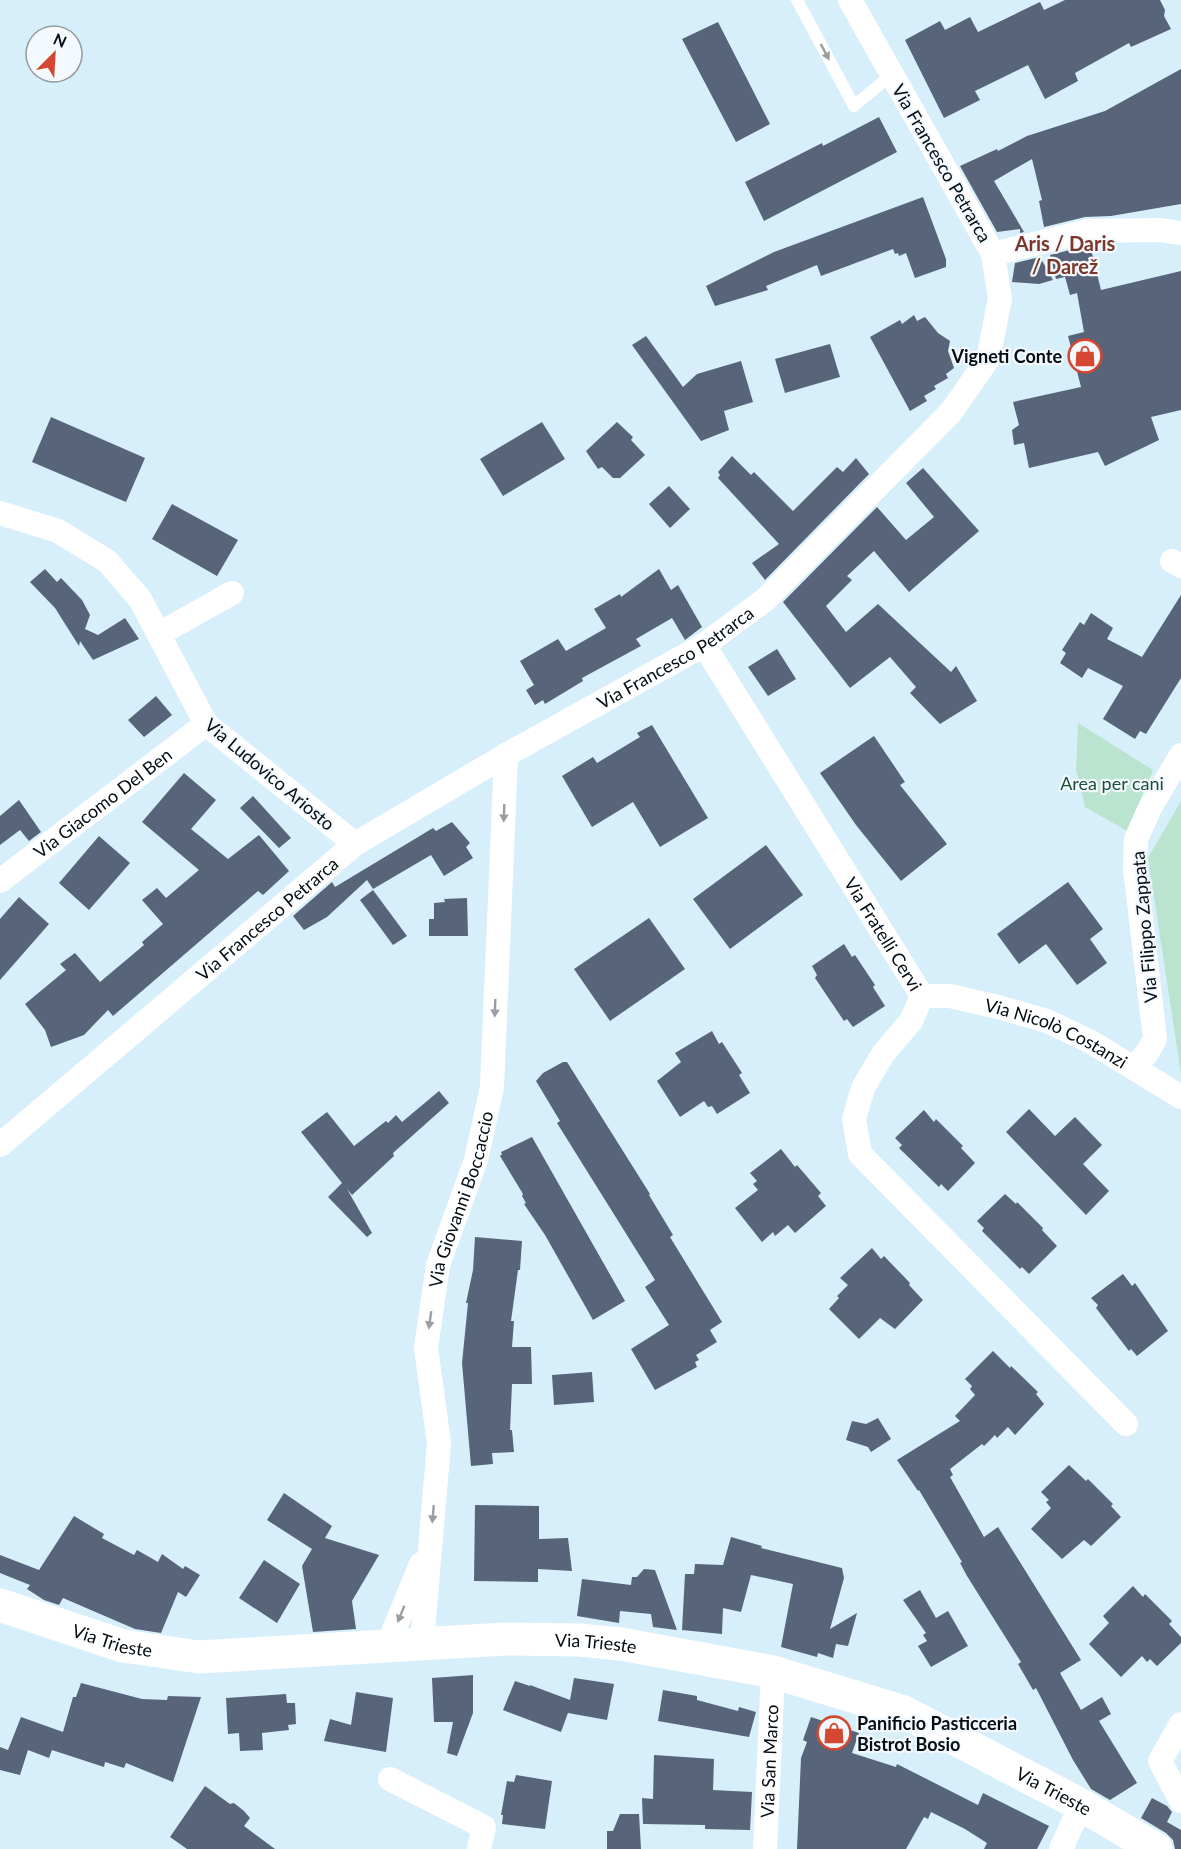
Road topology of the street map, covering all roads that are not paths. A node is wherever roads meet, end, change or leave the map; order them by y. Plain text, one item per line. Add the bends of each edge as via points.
1 (797, 0) edge
2 (850, 0) edge
3 (891, 75) junction
4 (1181, 233) edge
5 (993, 254) junction
6 (0, 513) edge
7 (232, 593) dead end
8 (159, 634) junction
9 (704, 645) junction
10 (206, 724) junction
11 (506, 755) junction
12 (1181, 755) edge
13 (355, 844) junction
14 (0, 881) edge
15 (922, 996) junction
16 (1135, 1067) junction
17 (1181, 1096) edge
18 (0, 1145) edge
19 (1126, 1424) dead end
20 (430, 1542) junction
21 (0, 1605) edge
22 (422, 1643) junction
23 (387, 1647) junction
24 (773, 1672) junction
25 (1181, 1725) edge
26 (390, 1779) dead end
27 (1181, 1801) edge
28 (1081, 1805) junction
29 (479, 1849) edge
30 (765, 1849) edge
31 (1061, 1849) edge
32 (1156, 1849) edge

1 -> 3 lane via 854,106
2 - 3 street, Via Francesco Petrarca
3 - 5 street, Via Francesco Petrarca
4 - 5 street via 1088,231
5 - 9 street, Via Francesco Petrarca via 1000,299 988,359 951,412 766,599
6 - 8 street, Via Ludovico Ariosto via 58,531 107,561 140,599
7 - 8 street
8 - 10 street, Via Ludovico Ariosto
9 - 11 street, Via Francesco Petrarca
9 - 15 street, Via Fratelli Cervi
10 - 13 street, Via Ludovico Ariosto
10 - 14 street, Via Giacomo Del Ben
11 - 13 street, Via Francesco Petrarca
11 -> 20 street, Via Giovanni Boccaccio via 492,1086 476,1160 438,1265 426,1348 439,1443
12 - 16 street, Via Filippo Zappata via 1136,839 1135,868 1155,1039
13 - 18 street, Via Francesco Petrarca
15 - 16 street, Via Nicolò Costanzi via 950,996 1047,1021
15 - 19 street, Via Fratelli Cervi via 911,1021 883,1054 863,1088 854,1119 860,1154
16 - 17 street, Via Nicolò Costanzi
20 - 22 street, Via Giovanni Boccaccio
20 -> 23 street
21 - 23 street, Via Trieste via 123,1646 199,1657
22 - 23 street, Via Trieste
22 - 24 street, Via Trieste via 579,1640
24 - 28 street, Via Trieste via 904,1712
24 - 30 street, Via San Marco
25 - 27 street via 1160,1761
26 - 29 street via 484,1827
28 - 31 street
28 - 32 street, Via Trieste

